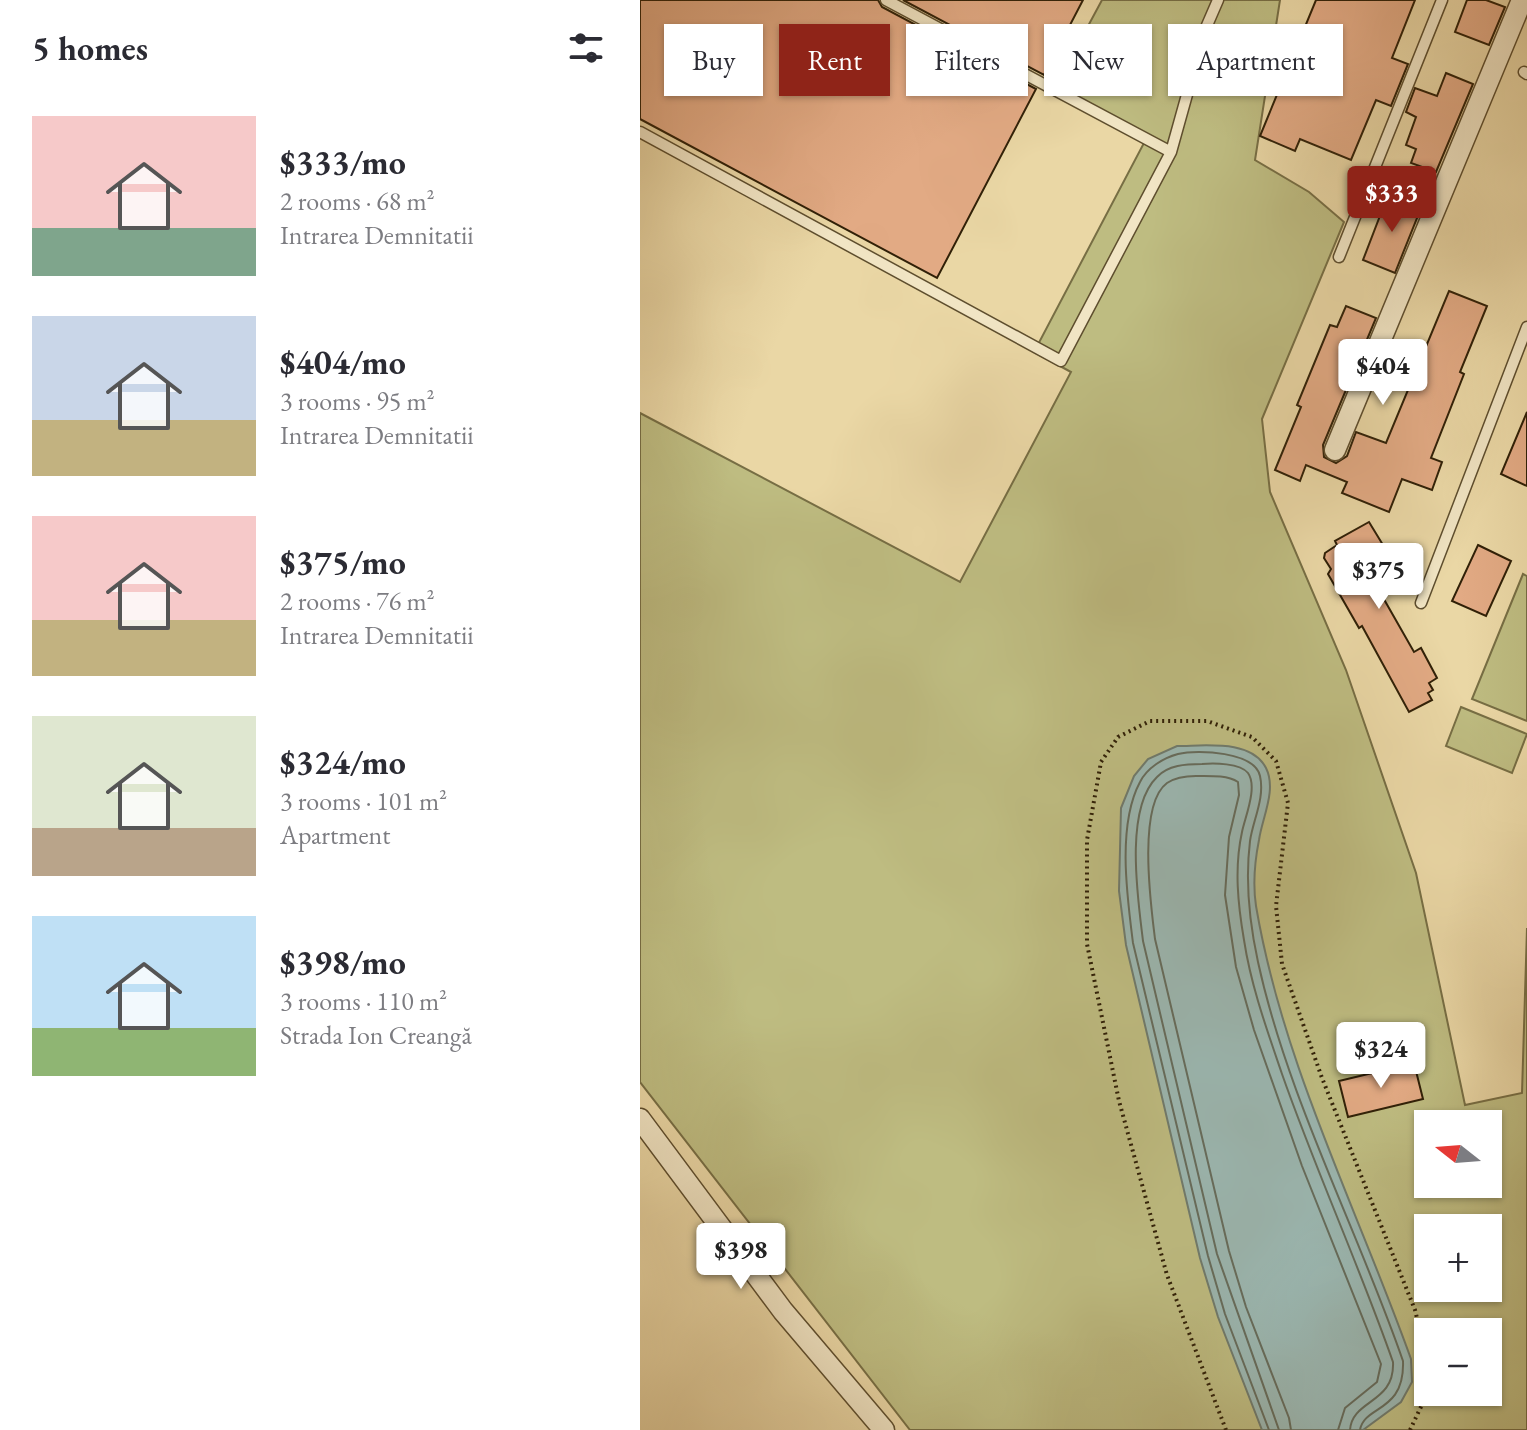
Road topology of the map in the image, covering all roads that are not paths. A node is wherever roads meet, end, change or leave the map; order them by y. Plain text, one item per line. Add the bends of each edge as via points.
1 (886, 0) edge
2 (1218, 0) edge
3 (1442, 0) edge
4 (1522, 0) edge
5 (640, 132) edge
6 (1171, 152) junction
7 (1339, 257) dead end
8 (1527, 327) edge
9 (1335, 450) dead end
10 (1421, 603) dead end
11 (640, 1119) edge
12 (884, 1430) edge

1 - 6 lane
2 - 6 lane
3 - 7 lane
4 - 9 street
5 - 6 lane via 1061,361
8 - 10 lane
11 - 12 street via 783,1311

